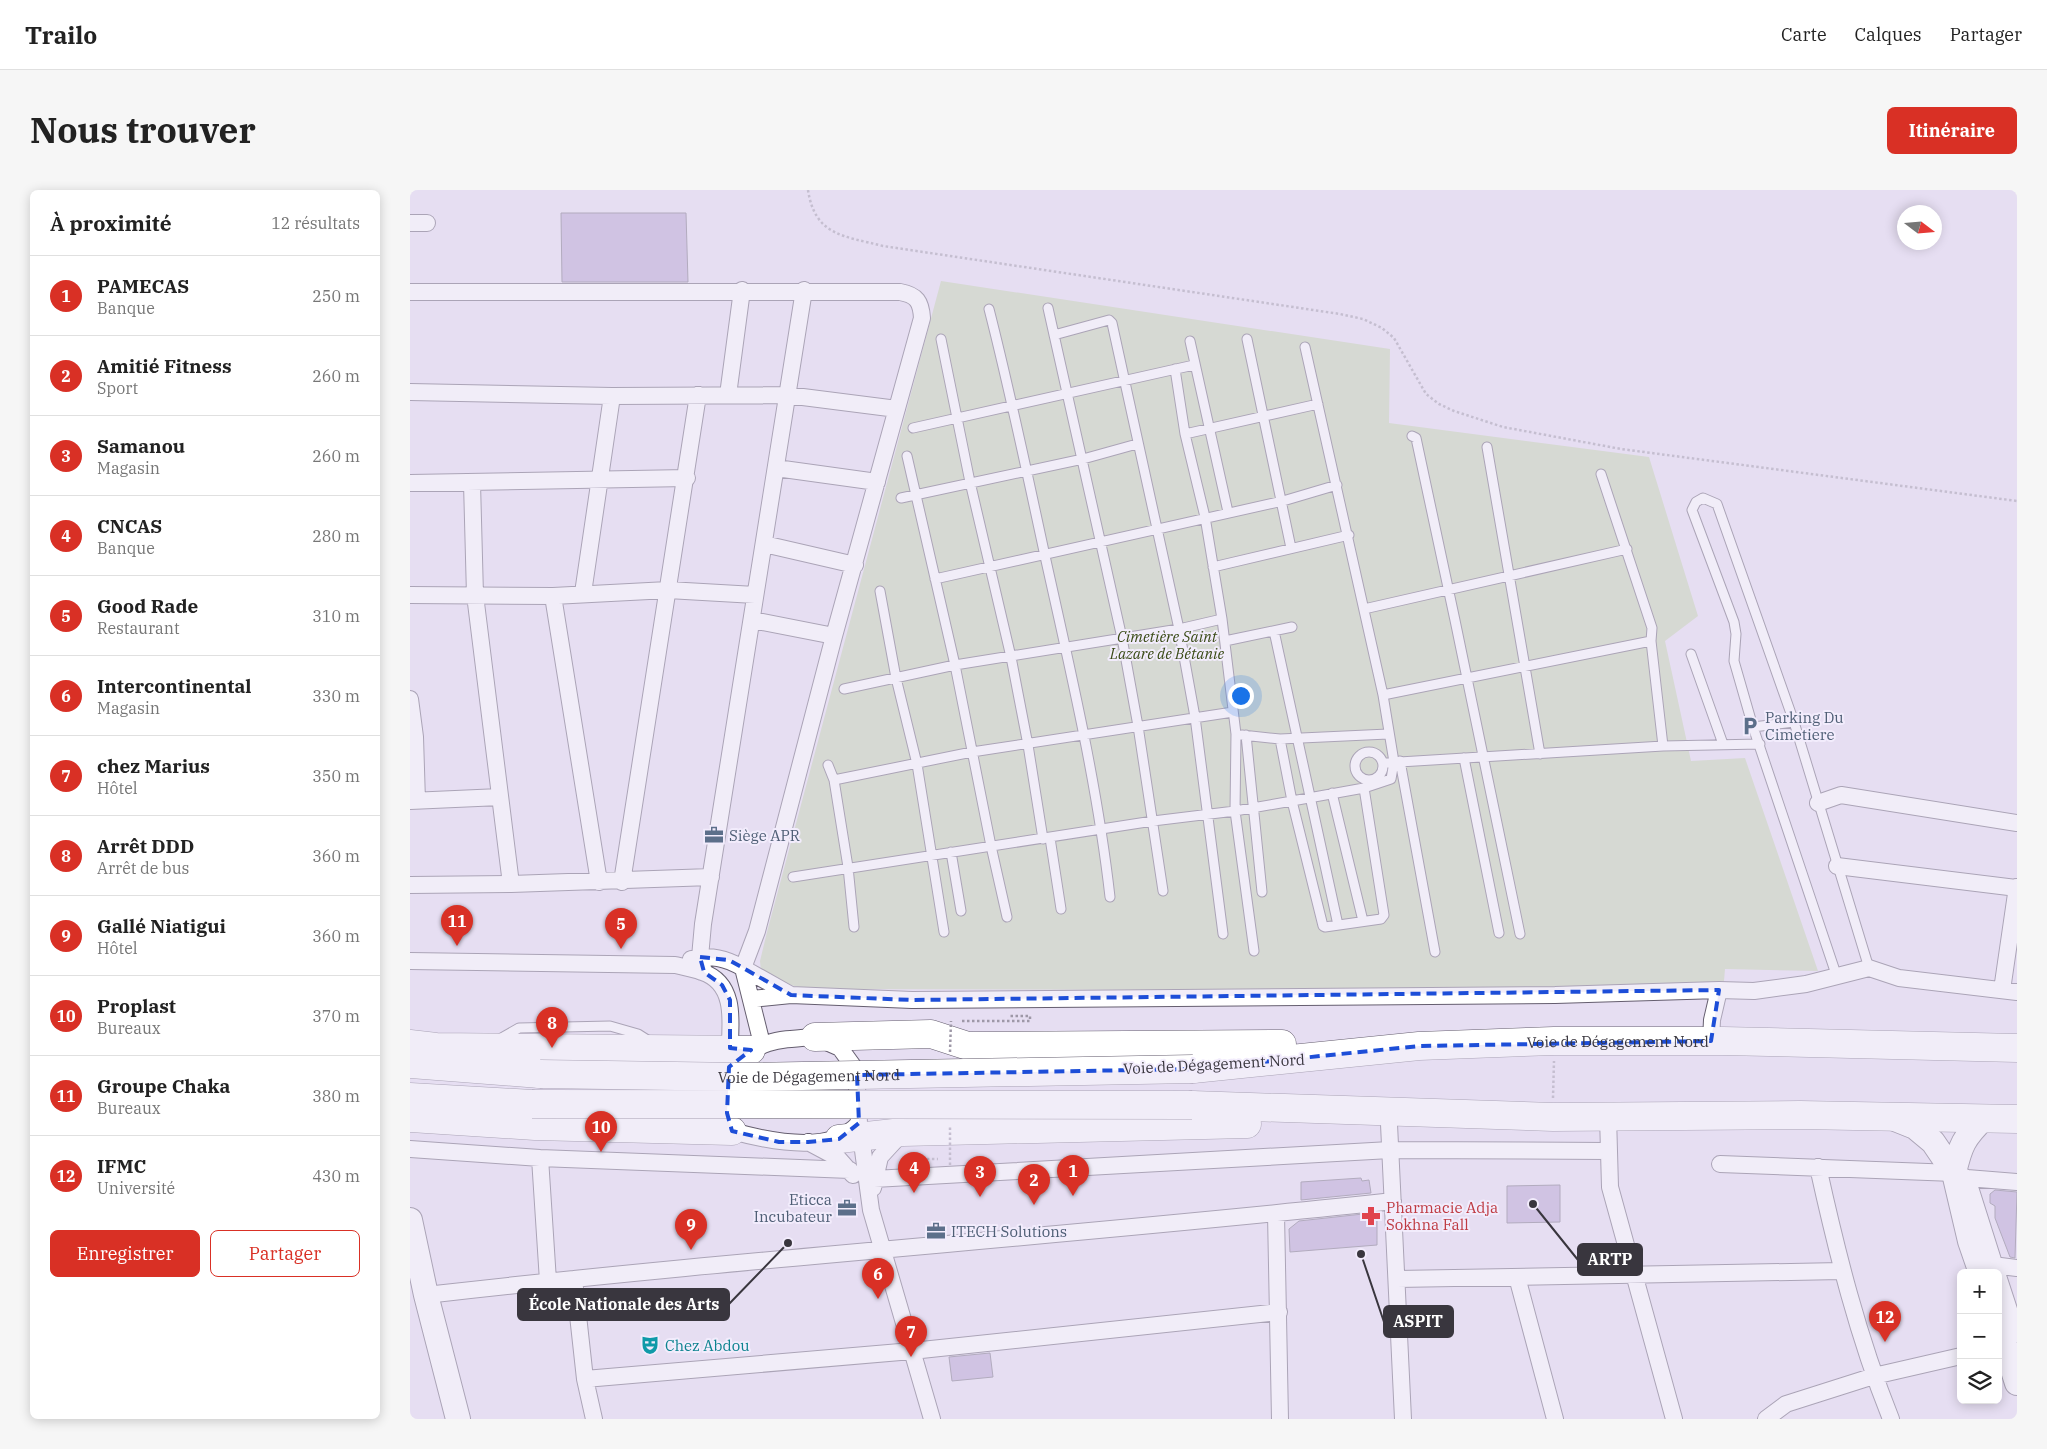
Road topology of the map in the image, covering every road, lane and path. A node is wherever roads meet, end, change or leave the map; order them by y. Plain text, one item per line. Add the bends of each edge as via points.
1 (808, 190) edge
2 (410, 223) edge
3 (427, 223) dead end
4 (742, 290) junction
5 (804, 290) junction
6 (410, 292) edge
7 (1048, 308) dead end
8 (989, 309) dead end
9 (1054, 335) junction
10 (941, 339) dead end
11 (1247, 339) dead end
12 (1190, 341) dead end
13 (1305, 347) dead end
14 (1194, 365) junction
15 (1175, 369) junction
16 (1124, 380) junction
17 (410, 392) edge
18 (1067, 392) junction
19 (728, 395) junction
20 (787, 395) junction
21 (612, 396) junction
22 (698, 396) junction
23 (1318, 404) junction
24 (1012, 405) junction
25 (897, 409) junction
26 (1263, 416) junction
27 (958, 417) junction
28 (913, 428) dead end
29 (1209, 429) junction
30 (1185, 434) junction
31 (1412, 436) dead end
32 (1138, 444) junction
33 (1488, 447) dead end
34 (906, 456) dead end
35 (1083, 459) junction
36 (776, 468) junction
37 (1027, 470) junction
38 (1601, 474) dead end
39 (601, 478) junction
40 (687, 478) junction
41 (877, 482) junction
42 (970, 482) junction
43 (410, 483) edge
44 (472, 483) junction
45 (1337, 485) junction
46 (916, 494) junction
47 (901, 498) dead end
48 (1283, 501) junction
49 (2017, 501) edge
50 (1228, 512) junction
51 (1205, 517) junction
52 (1156, 530) junction
53 (1349, 534) junction
54 (1101, 542) junction
55 (764, 544) junction
56 (1291, 548) junction
57 (1627, 549) junction
58 (1044, 554) junction
59 (855, 565) junction
60 (990, 566) junction
61 (1213, 567) junction
62 (1509, 576) junction
63 (935, 580) junction
64 (668, 590) junction
65 (1449, 590) junction
66 (880, 591) dead end
67 (583, 594) junction
68 (410, 595) edge
69 (475, 595) junction
70 (756, 595) junction
71 (553, 596) junction
72 (1364, 609) junction
73 (1222, 619) junction
74 (752, 620) junction
75 (1292, 627) dead end
76 (1179, 629) junction
77 (1274, 631) junction
78 (834, 636) junction
79 (1122, 638) junction
80 (1225, 641) junction
81 (1651, 641) junction
82 (1066, 648) junction
83 (1691, 654) dead end
84 (1011, 657) junction
85 (1525, 664) junction
86 (955, 665) junction
87 (1465, 677) junction
88 (896, 678) junction
89 (844, 689) dead end
90 (1383, 695) junction
91 (410, 699) edge
92 (1233, 712) junction
93 (1195, 717) junction
94 (1794, 722) junction
95 (1138, 726) junction
96 (1754, 727) junction
97 (1236, 734) junction
98 (1388, 734) junction
99 (1083, 735) junction
100 (1246, 735) junction
101 (412, 736) edge
102 (1280, 739) junction
103 (1298, 739) junction
104 (1723, 744) junction
105 (1760, 744) junction
106 (1028, 745) junction
107 (1663, 746) junction
108 (972, 752) junction
109 (1540, 754) junction
110 (1483, 757) junction
111 (1464, 758) junction
112 (1397, 761) junction
113 (1383, 763) dead end
114 (917, 764) junction
115 (828, 765) dead end
116 (834, 780) junction
117 (1364, 788) junction
118 (1332, 793) junction
119 (500, 797) junction
120 (1312, 797) junction
121 (414, 801) edge
122 (1292, 801) junction
123 (1818, 803) junction
124 (1253, 808) junction
125 (1235, 811) junction
126 (1207, 815) junction
127 (1152, 821) junction
128 (2017, 823) edge
129 (1102, 829) junction
130 (1047, 838) junction
131 (991, 846) junction
132 (951, 852) junction
133 (933, 854) junction
134 (1837, 866) junction
135 (848, 868) junction
136 (793, 876) dead end
137 (711, 877) junction
138 (600, 882) junction
139 (622, 882) junction
140 (511, 884) junction
141 (410, 885) edge
142 (2017, 888) edge
143 (1162, 891) dead end
144 (1262, 892) dead end
145 (1110, 897) dead end
146 (1061, 910) dead end
147 (961, 911) dead end
148 (1008, 917) dead end
149 (1363, 921) junction
150 (1338, 925) junction
151 (854, 927) dead end
152 (944, 932) dead end
153 (1499, 933) dead end
154 (1223, 934) dead end
155 (1520, 934) dead end
156 (1254, 951) dead end
157 (1435, 952) dead end
158 (410, 961) edge
159 (702, 965) junction
160 (743, 968) junction
161 (1869, 968) junction
162 (1837, 977) junction
163 (1719, 990) junction
164 (2009, 991) edge
165 (790, 996) junction
166 (751, 999) junction
167 (1001, 1016) dead end
168 (951, 1021) dead end
169 (814, 1037) junction
170 (1554, 1041) junction
171 (1710, 1041) junction
172 (410, 1044) edge
173 (1419, 1046) junction
174 (2017, 1048) edge
175 (743, 1052) junction
176 (410, 1064) edge
177 (410, 1097) edge
178 (1469, 1114) junction
179 (1608, 1116) junction
180 (1889, 1116) junction
181 (1553, 1117) junction
182 (410, 1118) edge
183 (1984, 1118) junction
184 (2017, 1120) edge
185 (732, 1130) junction
186 (903, 1132) junction
187 (853, 1133) junction
188 (1389, 1137) junction
189 (808, 1142) junction
190 (410, 1149) edge
191 (1609, 1151) junction
192 (540, 1158) junction
193 (950, 1159) dead end
194 (910, 1163) dead end
195 (1720, 1164) dead end
196 (1818, 1167) junction
197 (850, 1170) junction
198 (1961, 1176) junction
199 (874, 1179) junction
200 (2017, 1182) edge
201 (1393, 1201) junction
202 (871, 1210) junction
203 (1276, 1214) junction
204 (411, 1228) edge
205 (883, 1251) junction
206 (2017, 1268) edge
207 (1989, 1269) edge
208 (2002, 1269) edge
209 (1841, 1271) junction
210 (1634, 1276) junction
211 (1518, 1277) junction
212 (574, 1278) junction
213 (1396, 1279) junction
214 (548, 1281) junction
215 (426, 1295) junction
216 (1279, 1312) junction
217 (2000, 1314) edge
218 (2005, 1337) edge
219 (912, 1352) junction
220 (1957, 1357) edge
221 (1874, 1376) junction
222 (585, 1379) junction
223 (2017, 1383) edge
224 (458, 1419) edge
225 (594, 1419) edge
226 (932, 1419) edge
227 (1280, 1419) edge
228 (1403, 1419) edge
229 (1555, 1419) edge
230 (1674, 1419) edge
231 (1766, 1419) edge
232 (1891, 1419) edge

1 - 49 path via 816,217 826,227 842,236 883,246 1363,319 1394,338 1426,394 1454,411 1503,427 1621,449
2 - 3 street
4 - 5 street
4 - 6 street
4 - 19 street
5 - 20 street
5 - 25 street via 900,292 916,297 921,304 922,318
7 - 9 lane
8 - 24 lane
9 - 16 lane via 1109,320
9 - 18 lane
10 - 27 lane
11 - 26 lane
12 - 14 lane
13 - 23 lane
14 - 15 lane
14 - 29 lane
15 - 16 lane
15 - 30 lane
16 - 18 lane
16 - 32 lane
17 - 21 street
18 - 24 lane
18 - 35 lane
19 - 20 street
19 - 22 street
20 - 25 street
20 - 36 street
21 - 22 street
21 - 39 street
22 - 40 street
23 - 26 lane
23 - 45 lane
24 - 27 lane
24 - 37 lane
25 - 41 street
26 - 29 lane
26 - 48 lane
27 - 28 lane
27 - 42 lane
29 - 30 lane
29 - 50 lane
30 - 51 lane
31 - 65 lane via 1416,438
32 - 35 lane
32 - 52 lane
33 - 62 lane
34 - 46 lane
35 - 37 lane
35 - 54 lane
36 - 41 street
36 - 55 street
37 - 42 lane
37 - 58 lane
38 - 57 lane
39 - 40 street
39 - 44 street
39 - 67 street
40 - 64 street
41 - 59 street
42 - 46 lane
42 - 60 lane
43 - 44 street
44 - 69 street
45 - 48 lane
45 - 53 lane
46 - 47 lane
46 - 63 lane
48 - 50 lane
48 - 56 lane
50 - 51 lane
51 - 52 lane
51 - 61 lane
52 - 54 lane
52 - 76 lane
53 - 56 lane
53 - 72 lane
54 - 58 lane
54 - 79 lane
55 - 59 street
55 - 70 street
56 - 61 lane
57 - 62 lane
57 - 81 lane via 1652,628
58 - 60 lane
58 - 82 lane
59 - 78 street
60 - 63 lane
60 - 84 lane
61 - 73 lane
62 - 65 lane
62 - 85 lane
63 - 86 lane
64 - 67 street
64 - 70 street
64 - 139 street
65 - 72 lane
65 - 87 lane
66 - 88 lane
67 - 71 street
68 - 69 street
69 - 71 street
69 - 119 street
70 - 74 street
71 - 138 street
72 - 90 lane
73 - 76 lane
73 - 80 lane
74 - 78 street
74 - 137 street
75 - 77 lane
76 - 79 lane
76 - 93 lane
77 - 80 lane
77 - 103 lane
78 - 160 street via 757,931
79 - 82 lane
79 - 95 lane
80 - 92 lane
81 - 85 lane
81 - 107 lane
82 - 84 lane
82 - 99 lane
83 - 104 lane
84 - 86 lane
84 - 106 lane
85 - 87 lane
85 - 109 lane
86 - 88 lane
86 - 108 lane
87 - 90 lane
87 - 110 lane
88 - 89 lane
88 - 114 lane
90 - 98 lane
91 - 101 street
92 - 93 lane
92 - 97 lane
93 - 95 lane
93 - 126 lane
94 - 96 lane
94 - 96 lane via 1717,504 1704,498 1696,502 1692,510 1734,622 1734,661
94 - 123 lane
95 - 99 lane
95 - 127 lane
96 - 105 lane
97 - 100 lane
97 - 125 lane
98 - 103 lane
98 - 112 lane
99 - 106 lane
99 - 129 lane
100 - 102 lane
100 - 124 lane
101 - 121 street
102 - 103 lane
102 - 122 lane
103 - 120 lane
104 - 105 lane
104 - 107 lane
105 - 162 lane
106 - 108 lane
106 - 130 lane
107 - 109 lane
108 - 114 lane
108 - 131 lane
109 - 110 lane
110 - 111 lane
110 - 155 lane
111 - 112 lane
111 - 153 lane
112 - 113 lane
112 - 117 lane via 1391,779
112 - 157 lane
114 - 116 lane
114 - 133 lane
115 - 116 lane
116 - 135 lane
117 - 118 lane
117 - 149 lane via 1384,915 1381,919
118 - 120 lane
118 - 149 lane
119 - 121 street
119 - 140 street
120 - 122 lane
120 - 150 lane
122 - 124 lane
122 - 150 lane via 1323,926
123 - 128 street via 1841,795
123 - 134 lane
124 - 125 lane
124 - 144 lane
125 - 126 lane
125 - 156 lane
126 - 127 lane
126 - 154 lane
127 - 129 lane
127 - 143 lane
129 - 130 lane
129 - 145 lane
130 - 131 lane
130 - 146 lane
131 - 132 lane
131 - 148 lane
132 - 133 lane
132 - 147 lane
133 - 135 lane
133 - 152 lane
134 - 142 street
134 - 161 lane
135 - 136 lane
135 - 151 lane
137 - 139 street
137 - 159 street
138 - 139 street
138 - 140 street
140 - 141 street
142 - 164 street
149 - 150 lane
158 - 159 street
159 - 160 street via 709,956 729,960
159 - 175 street via 722,985 730,1000
160 - 165 street
160 - 166 street
161 - 162 street
161 - 164 street via 1899,978
162 - 163 street via 1754,991
163 - 165 street via 1555,995 912,1000
163 - 171 street
165 - 166 street
166 - 175 street
167 - 168 path via 1030,1016 1030,1021
169 - 173 highway via 931,1034 968,1046
169 - 175 street via 779,1039
169 - 187 street via 840,1048 856,1070
170 - 171 highway, Voie de Dégagement Nord
170 - 173 highway, Voie de Dégagement Nord
170 - 181 path
171 - 174 highway, Voie de Dégagement Nord
172 - 175 highway
173 - 176 highway, Voie de Dégagement Nord, bridge via 1193,1069 743,1077 540,1074
175 - 185 street via 727,1113
177 - 178 highway, Voie de Dégagement Nord, bridge via 532,1104 1192,1105
178 - 181 highway, Voie de Dégagement Nord
178 - 188 highway via 1413,1124
179 - 180 highway, Voie de Dégagement Nord
179 - 181 highway, Voie de Dégagement Nord
179 - 191 street
180 - 183 highway, Voie de Dégagement Nord
180 - 198 street via 1915,1127 1933,1142
182 - 185 highway via 535,1126
183 - 184 highway, Voie de Dégagement Nord
183 - 198 street via 1968,1133 1959,1148
185 - 189 street via 779,1142
186 - 187 highway
186 - 188 highway via 1233,1124
186 - 199 street via 880,1157
187 - 189 street
187 - 202 street
188 - 191 street
188 - 199 street
188 - 201 street
189 - 197 street via 838,1158
190 - 192 street
191 - 210 street via 1610,1187
192 - 197 street
192 - 214 street
193 - 194 path via 910,1159
195 - 196 street
196 - 198 street
196 - 209 street
197 - 202 street
198 - 200 street
198 - 207 street via 1970,1241
199 - 202 street
201 - 203 street
201 - 213 street
202 - 205 street
203 - 205 street
203 - 216 street
204 - 215 street
205 - 212 street
205 - 219 street
206 - 208 street
209 - 210 street
209 - 221 street
210 - 211 street
210 - 230 street
211 - 213 street
211 - 229 street
212 - 214 street
212 - 222 street
213 - 228 street
214 - 215 street
215 - 224 street
216 - 219 street
216 - 227 street
217 - 218 street
218 - 223 street
219 - 222 street
219 - 226 street
220 - 221 street
221 - 231 street via 1786,1404
221 - 232 street
222 - 225 street

